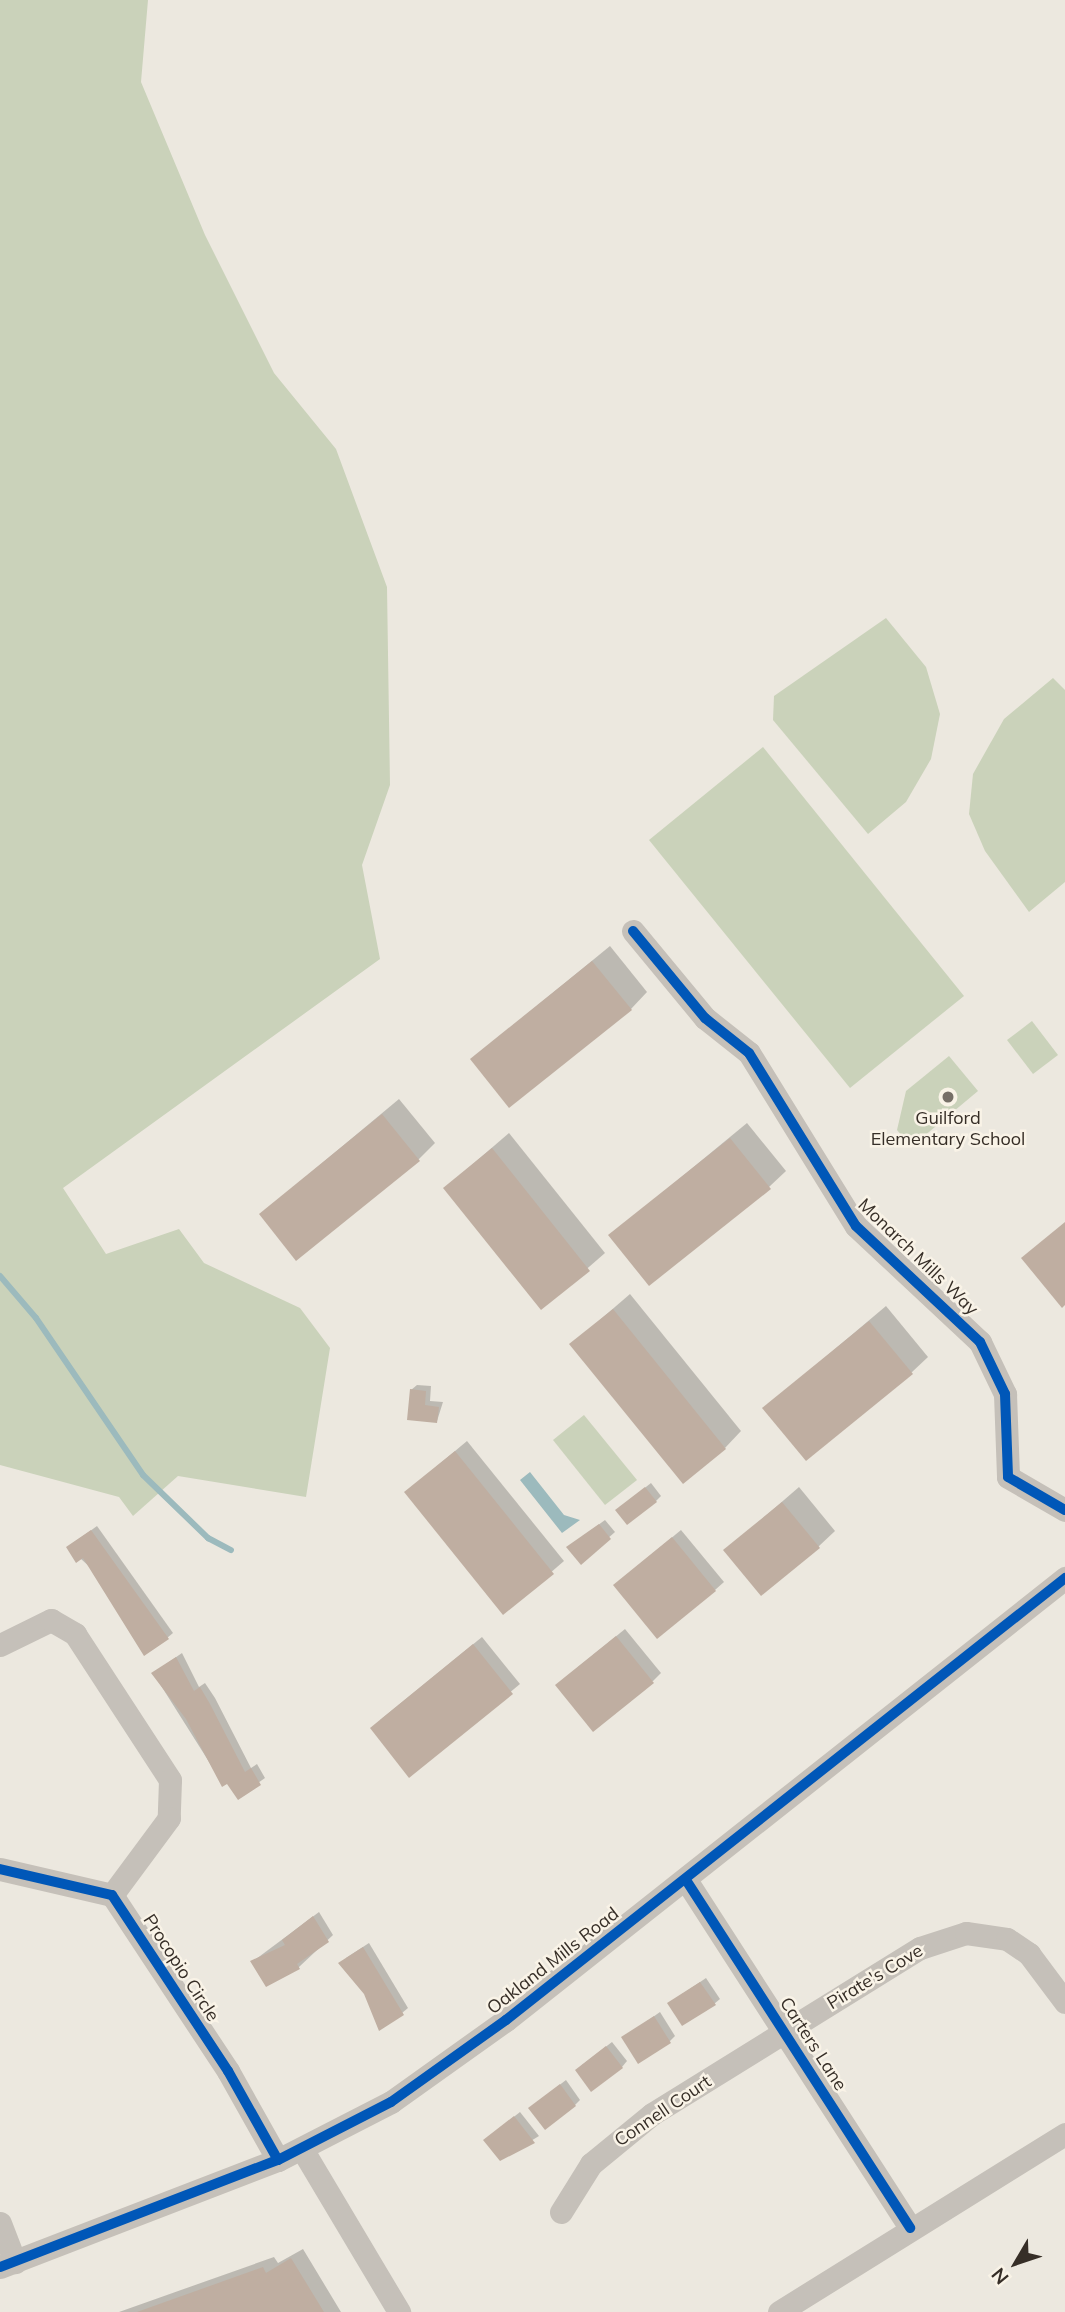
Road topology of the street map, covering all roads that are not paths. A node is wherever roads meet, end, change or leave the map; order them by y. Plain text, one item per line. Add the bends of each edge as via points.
1 (633, 931) dead end
2 (1065, 1510) edge
3 (1065, 1578) edge
4 (0, 1645) edge
5 (0, 1870) edge
6 (686, 1880) junction
7 (112, 1895) junction
8 (1065, 2002) edge
9 (785, 2032) junction
10 (1065, 2133) edge
11 (302, 2149) junction
12 (278, 2160) junction
13 (561, 2212) dead end
14 (0, 2223) edge
15 (910, 2228) junction
16 (8, 2264) edge
17 (399, 2312) edge
18 (779, 2312) edge

1 - 2 street, Monarch Mills Way via 705,1018 749,1052 856,1226 980,1342 1005,1394 1008,1477
3 - 6 street, Oakland Mills Road
4 - 7 street via 36,1622 51,1620 70,1629 170,1780 169,1818
5 - 7 street
6 - 9 street, Carters Lane
6 - 11 street, Oakland Mills Road via 442,2068
7 - 12 street, Procopio Circle via 228,2071
8 - 9 street, Pirate's Cove via 1029,1954 989,1934 966,1933 920,1948
9 - 13 street, Connell Court via 616,2141 585,2172
9 - 15 street, Carters Lane
10 - 15 street
11 - 12 street, Oakland Mills Road
11 - 17 street
12 - 16 street, Oakland Mills Road
14 - 16 street
15 - 18 street

